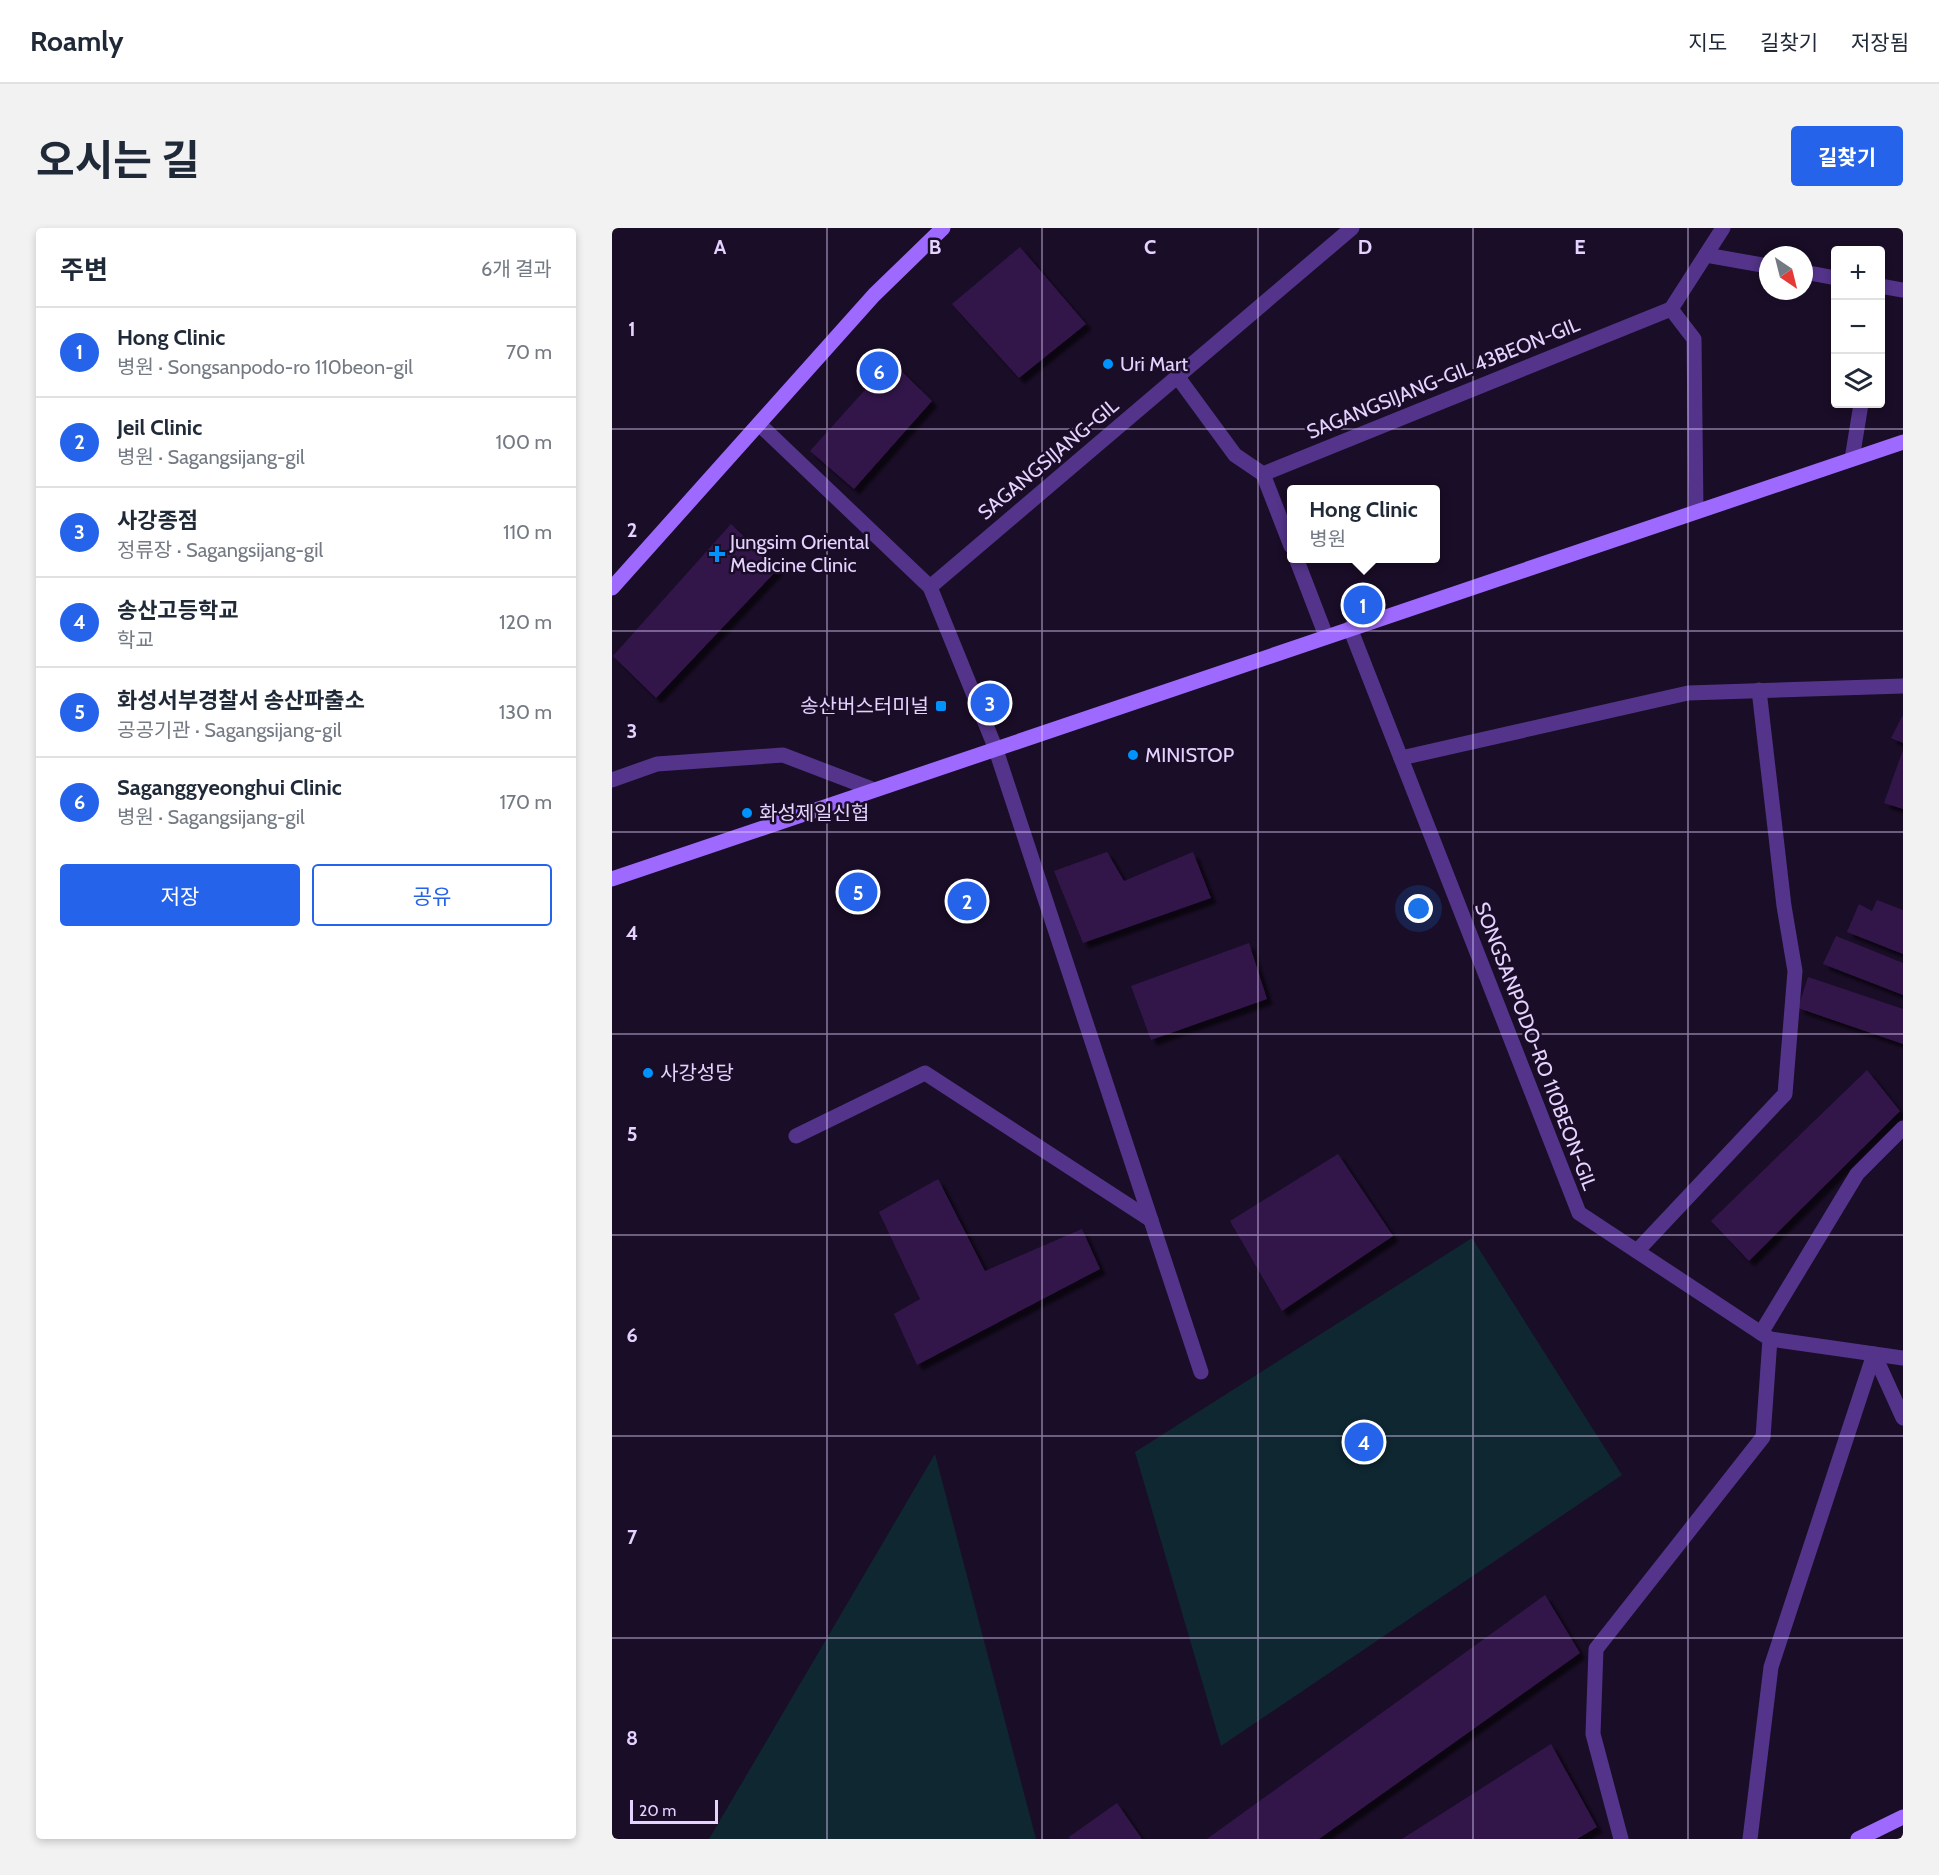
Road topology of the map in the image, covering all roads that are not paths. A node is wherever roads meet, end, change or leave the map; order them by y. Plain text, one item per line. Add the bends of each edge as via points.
1 (943, 228) edge
2 (1723, 228) edge
3 (1343, 231) edge
4 (1706, 255) junction
5 (1759, 264) edge
6 (1813, 274) edge
7 (1831, 277) edge
8 (1885, 287) edge
9 (1903, 290) edge
10 (1671, 309) junction
11 (1177, 376) junction
12 (1860, 408) edge
13 (759, 424) junction
14 (1903, 442) edge
15 (1852, 459) junction
16 (1263, 474) junction
17 (1696, 511) junction
18 (1287, 536) edge
19 (1298, 563) edge
20 (930, 587) junction
21 (612, 588) edge
22 (1350, 628) junction
23 (1326, 636) junction
24 (1903, 686) edge
25 (1759, 690) junction
26 (995, 747) junction
27 (1401, 758) junction
28 (612, 780) edge
29 (872, 789) junction
30 (612, 879) edge
31 (1903, 1128) edge
32 (796, 1136) dead end
33 (1151, 1220) junction
34 (1637, 1251) junction
35 (1766, 1336) junction
36 (1874, 1354) junction
37 (1903, 1358) edge
38 (1201, 1372) dead end
39 (1903, 1418) edge
40 (1903, 1817) edge
41 (1882, 1833) edge
42 (1621, 1839) edge
43 (1750, 1839) edge
44 (1858, 1839) edge

1 - 13 main road via 874,295
2 - 4 street
3 - 11 street, SAGANGSIJANG-GIL
4 - 5 street
4 - 10 street
6 - 7 street
8 - 9 street
10 - 16 street, SAGANGSIJANG-GIL 43BEON-GIL
10 - 17 street via 1694,339
11 - 16 street via 1235,455
11 - 20 street, SAGANGSIJANG-GIL
12 - 15 street
13 - 20 street
13 - 21 main road
14 - 15 main road
15 - 17 main road
16 - 18 street
17 - 22 main road
19 - 23 street
20 - 26 street
22 - 23 main road
22 - 27 street, SONGSANPODO-RO 110BEON-GIL
23 - 26 main road
24 - 25 street
25 - 27 street via 1688,693
25 - 34 street via 1795,971 1785,1094
26 - 29 main road
26 - 33 street
27 - 34 street, SONGSANPODO-RO 110BEON-GIL via 1579,1213
28 - 29 street via 657,764 783,755
29 - 30 main road
31 - 35 street via 1857,1174
32 - 33 street via 925,1073
33 - 38 street
34 - 35 street, SONGSANPODO-RO 110BEON-GIL
35 - 36 street
35 - 42 street via 1763,1437 1596,1649 1593,1734
36 - 37 street
36 - 39 street
36 - 43 street via 1771,1667
40 - 41 main road
41 - 44 main road

